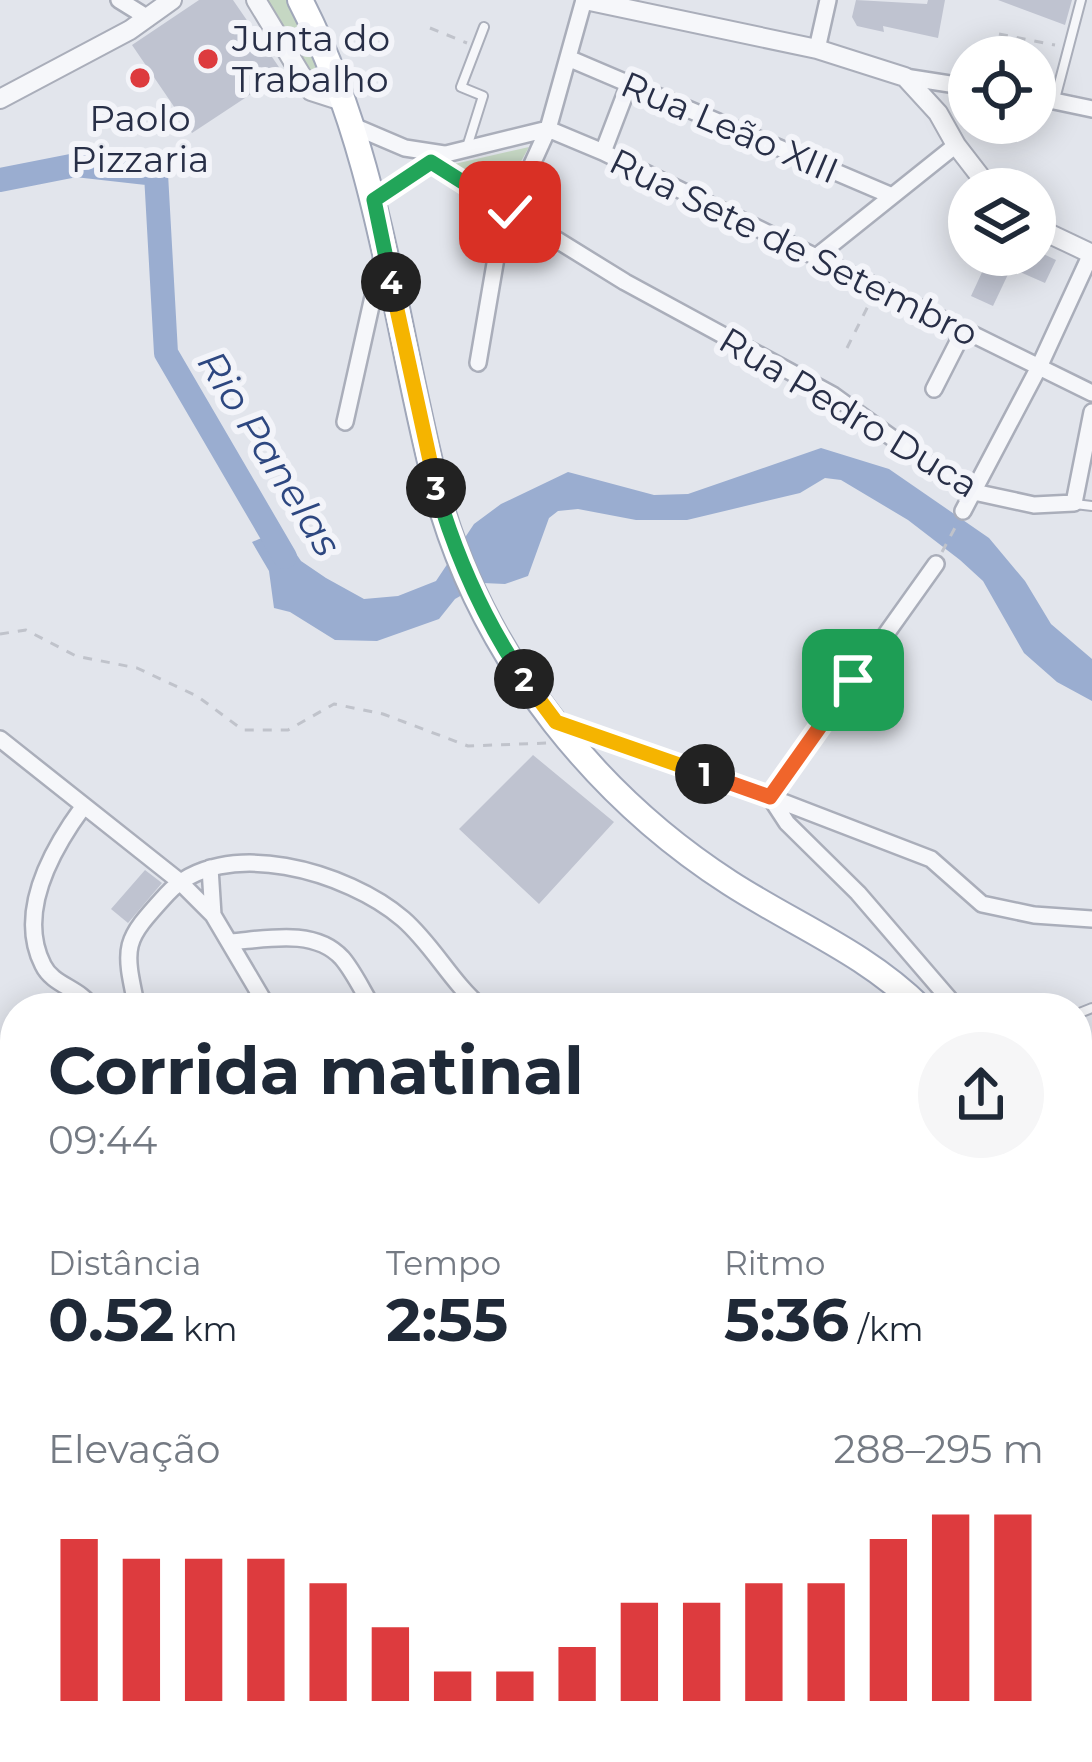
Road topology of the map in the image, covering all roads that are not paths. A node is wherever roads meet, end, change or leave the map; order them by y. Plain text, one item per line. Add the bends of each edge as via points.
1 (119, 0) edge
2 (172, 0) edge
3 (256, 0) edge
4 (300, 0) edge
5 (585, 0) edge
6 (828, 0) edge
7 (1081, 0) edge
8 (148, 18) junction
9 (484, 27) dead end
10 (817, 49) junction
11 (568, 58) junction
12 (905, 77) junction
13 (629, 84) junction
14 (948, 84) edge
15 (1056, 93) edge
16 (0, 99) edge
17 (1056, 100) edge
18 (1092, 109) edge
19 (346, 113) junction
20 (548, 130) junction
21 (956, 146) junction
22 (466, 149) junction
23 (603, 152) junction
24 (438, 158) junction
25 (973, 168) edge
26 (892, 196) junction
27 (374, 200) junction
28 (510, 212) junction
29 (1056, 237) edge
30 (384, 248) junction
31 (1092, 254) edge
32 (816, 257) junction
33 (964, 330) junction
34 (478, 363) dead end
35 (1039, 367) junction
36 (934, 389) dead end
37 (1092, 393) edge
38 (1092, 412) edge
39 (345, 422) dead end
40 (974, 492) junction
41 (1074, 503) junction
42 (1092, 506) edge
43 (963, 511) road end
44 (936, 564) road end
45 (562, 729) junction
46 (0, 739) edge
47 (770, 797) junction
48 (83, 806) junction
49 (210, 868) junction
50 (179, 881) junction
51 (213, 915) junction
52 (1092, 919) edge
53 (231, 942) junction
54 (80, 993) edge
55 (134, 993) edge
56 (260, 993) edge
57 (364, 993) edge
58 (464, 993) edge
59 (905, 993) edge
60 (944, 993) edge

1 - 8 street
2 - 8 street
3 - 19 street via 308,86
4 - 19 main road
5 - 10 street
5 - 11 street
6 - 10 street
7 - 15 lane
8 - 16 street
9 - 22 lane via 461,87 483,96
10 - 12 street
11 - 13 street, Rua Leão XIII
11 - 20 street
12 - 14 street
12 - 21 street
13 - 23 street
13 - 26 street, Rua Leão XIII
17 - 18 street
19 - 24 street via 391,143
19 - 27 main road
20 - 22 street
20 - 23 street, Rua Sete de Setembro
20 - 28 street
21 - 25 street
21 - 26 street
22 - 24 street
23 - 32 street, Rua Sete de Setembro
24 - 27 street
24 - 28 street, Rua Pedro Duca
26 - 32 street
27 - 30 main road
28 - 34 street
28 - 40 street, Rua Pedro Duca via 833,395
29 - 31 street
30 - 39 street
30 - 45 main road via 443,513 481,609
31 - 35 street
32 - 33 street, Rua Sete de Setembro
33 - 35 street, Rua Sete de Setembro
33 - 36 street
35 - 37 street, Rua Sete de Setembro
35 - 40 street
38 - 41 street
40 - 41 street, Rua Pedro Duca via 1034,505
40 - 43 street
41 - 42 lane
44 - 47 street
45 - 47 street
45 - 59 main road via 665,836
46 - 48 street
47 - 52 street via 931,859 982,904
47 - 60 street
48 - 50 street
48 - 54 street via 55,846 33,932 49,973
49 - 50 street
49 - 51 street
49 - 58 street via 267,863 371,898 403,919
50 - 51 street
50 - 55 street via 127,948
51 - 53 street
53 - 56 street
53 - 57 street via 298,938 328,947

